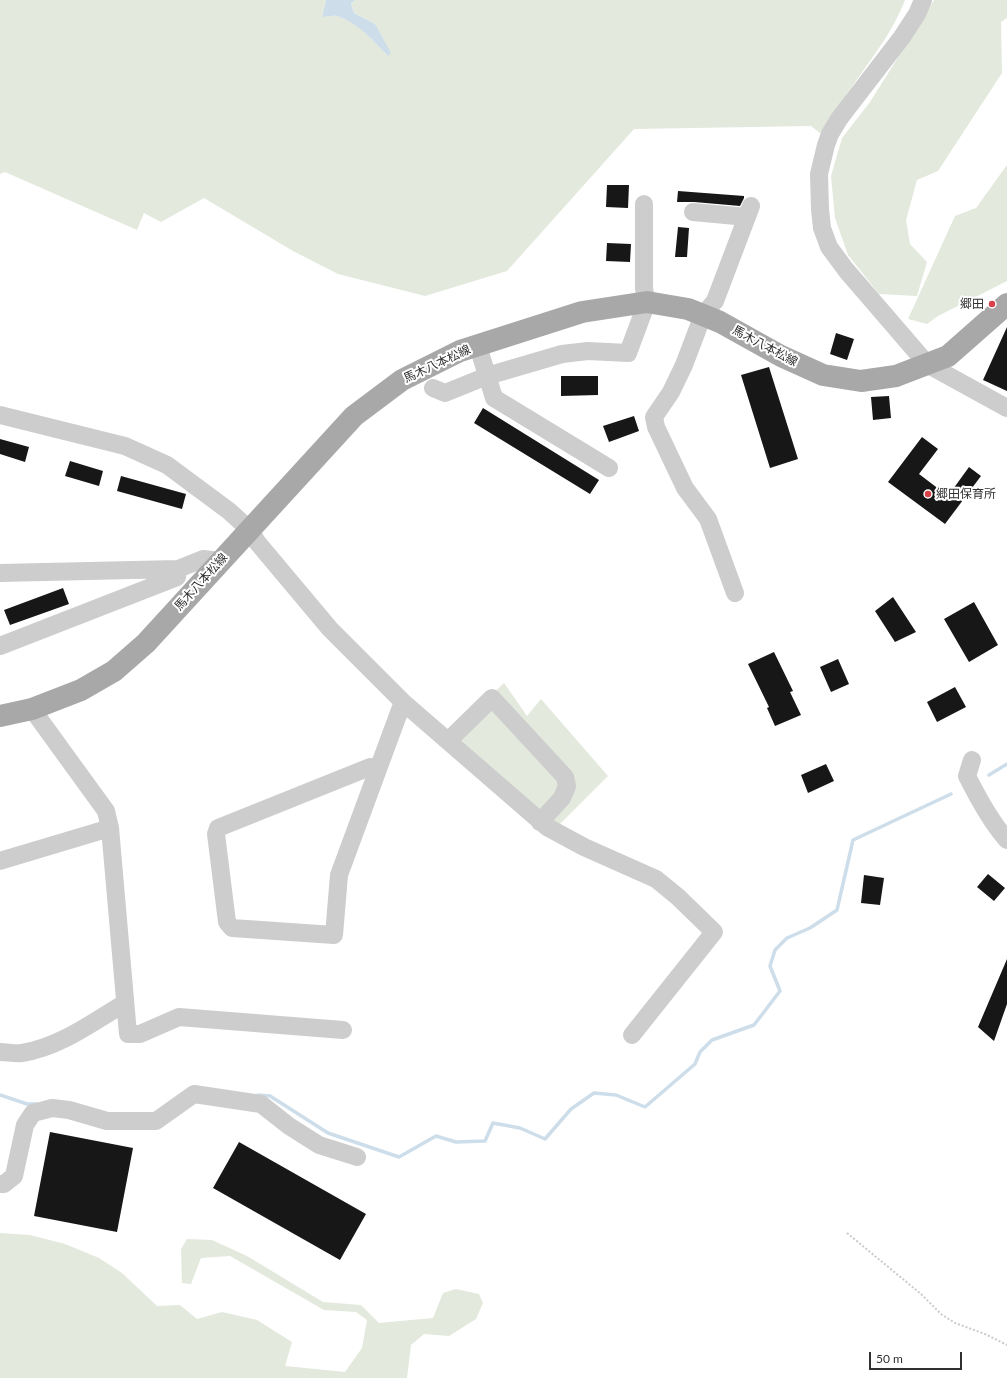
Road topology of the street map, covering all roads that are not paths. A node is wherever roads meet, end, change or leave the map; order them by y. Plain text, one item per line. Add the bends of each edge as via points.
1 (923, 0) edge
2 (644, 204) dead end
3 (693, 212) dead end
4 (647, 302) junction
5 (1007, 304) edge
6 (703, 315) junction
7 (478, 346) junction
8 (926, 364) junction
9 (487, 376) junction
10 (433, 388) dead end
11 (1007, 408) edge
12 (0, 415) edge
13 (609, 468) dead end
14 (250, 530) junction
15 (220, 561) junction
16 (178, 569) junction
17 (0, 573) edge
18 (735, 593) dead end
19 (0, 646) edge
20 (404, 703) junction
21 (32, 709) junction
22 (0, 716) edge
23 (448, 741) junction
24 (972, 760) dead end
25 (378, 767) junction
26 (540, 822) junction
27 (110, 828) junction
28 (1007, 840) edge
29 (0, 861) edge
30 (125, 1003) junction
31 (343, 1030) dead end
32 (632, 1035) dead end
33 (0, 1052) edge
34 (357, 1157) dead end
35 (0, 1184) edge

1 - 8 street via 902,37 836,124 826,145 819,174 822,228 829,247
2 - 4 street via 644,289
3 - 6 street via 749,211 715,301
4 - 6 main road, 馬木八本松線
4 - 7 main road, 馬木八本松線 via 582,312
4 - 9 street via 628,353 588,351 562,354
5 - 8 main road, 馬木八本松線 via 948,356
6 - 8 main road, 馬木八本松線 via 823,375 862,381 896,376
6 - 18 street via 684,365 671,392 654,417 656,427 685,488 708,519
7 - 9 street
7 - 14 main road, 馬木八本松線 via 460,351 402,380 354,416
8 - 11 street
9 - 10 street via 445,393
9 - 13 street via 494,398
12 - 14 street via 124,446 167,465 230,511
14 - 15 main road, 馬木八本松線
14 - 20 street via 257,542 330,629
15 - 16 street via 203,559
15 - 21 main road, 馬木八本松線 via 146,643 114,671 81,690
16 - 17 street
16 - 19 street via 177,577
20 - 23 street
20 - 25 street
21 - 22 main road, 馬木八本松線
21 - 27 street via 106,811
23 - 26 street
23 - 26 street via 492,698 565,777 567,786 562,798
24 - 28 street via 967,776
25 - 25 street via 339,876 334,935 232,928 227,922 216,834 218,828 370,767
26 - 32 street via 584,847 656,879 678,896 714,932
27 - 29 street
27 - 30 street
30 - 31 street via 128,1034 140,1034 179,1017
30 - 33 street via 70,1036 44,1048 20,1053
34 - 35 street via 319,1145 261,1104 194,1094 156,1121 107,1121 70,1110 52,1108 33,1113 25,1125 14,1176

